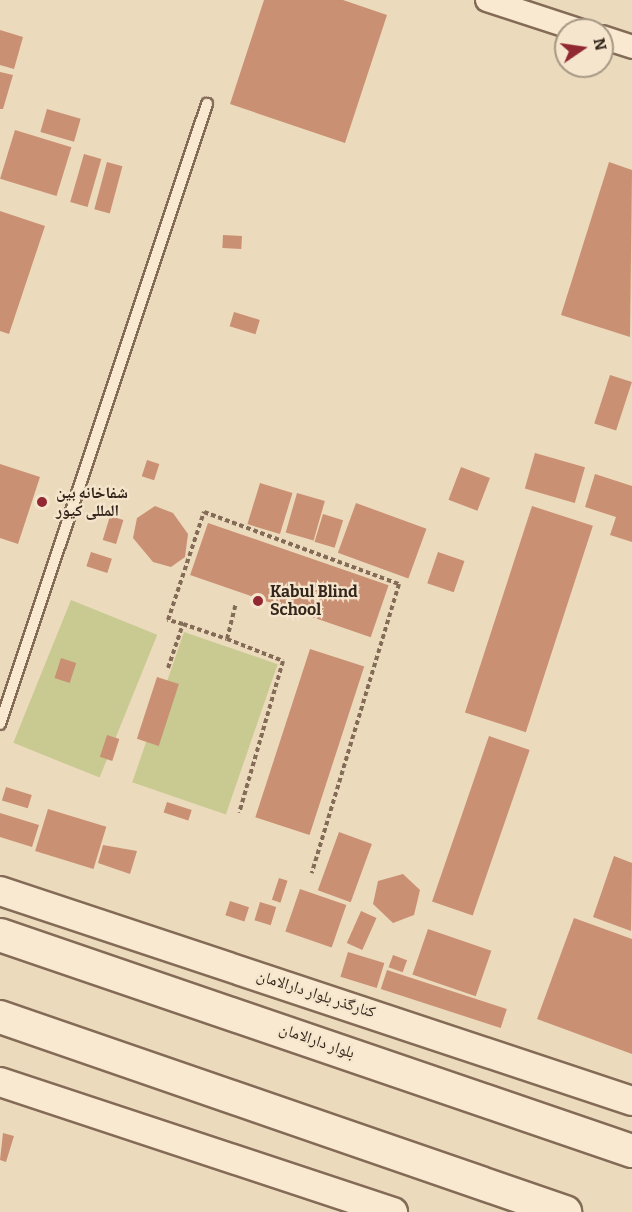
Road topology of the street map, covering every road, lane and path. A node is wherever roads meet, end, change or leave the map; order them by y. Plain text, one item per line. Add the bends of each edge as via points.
1 (489, 0) edge
2 (554, 22) edge
3 (614, 41) edge
4 (632, 47) edge
5 (207, 104) dead end
6 (236, 603) dead end
7 (183, 624) junction
8 (227, 639) junction
9 (168, 668) dead end
10 (0, 724) edge
11 (239, 813) dead end
12 (312, 873) dead end
13 (0, 891) edge
14 (0, 935) edge
15 (0, 1017) edge
16 (0, 1082) edge
17 (632, 1101) edge
18 (632, 1151) edge
19 (393, 1212) edge
20 (565, 1212) edge

1 - 2 street
3 - 4 street
5 - 10 lane
6 - 8 path
7 - 8 path
7 - 9 path
7 - 12 path via 168,620 204,512 399,584
8 - 11 path via 283,661
13 - 17 street, کنارگذر بلوار دارالامان
14 - 18 main road, بلوار دارالامان
15 - 20 main road
16 - 19 street

